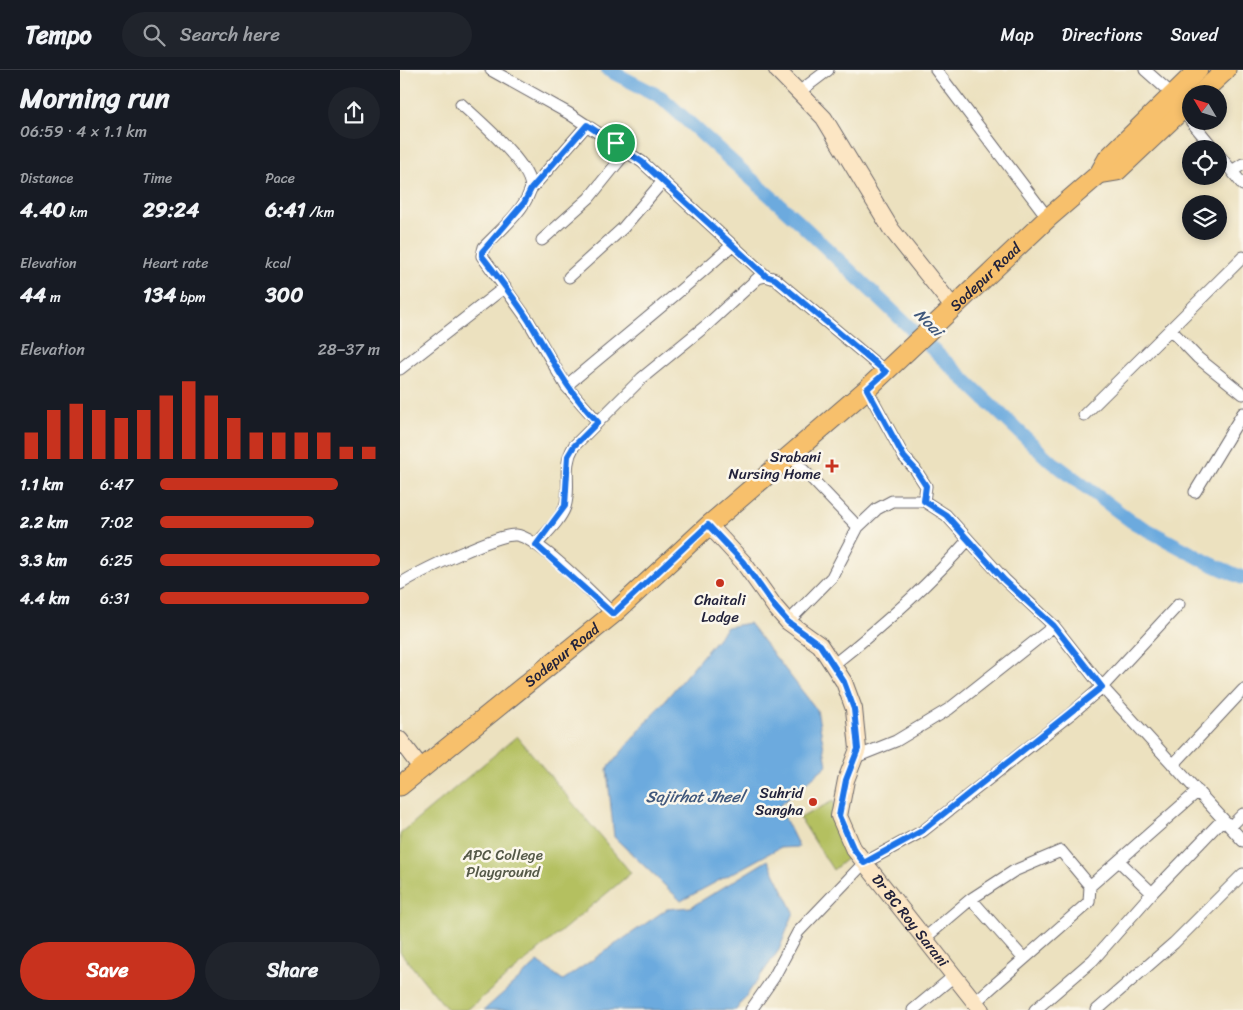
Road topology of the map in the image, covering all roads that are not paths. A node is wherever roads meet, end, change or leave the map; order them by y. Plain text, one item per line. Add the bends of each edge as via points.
1 (491, 70) edge
2 (777, 70) edge
3 (828, 70) edge
4 (936, 70) edge
5 (1145, 70) edge
6 (1198, 70) edge
7 (1226, 70) edge
8 (1193, 85) edge
9 (1210, 85) edge
10 (799, 92) junction
11 (461, 104) dead end
12 (1182, 105) edge
13 (1182, 112) edge
14 (587, 125) junction
15 (627, 151) junction
16 (1243, 164) edge
17 (1227, 165) edge
18 (1232, 171) junction
19 (663, 181) junction
20 (1243, 184) edge
21 (531, 189) junction
22 (1048, 218) junction
23 (542, 240) dead end
24 (732, 245) junction
25 (1243, 257) edge
26 (766, 276) junction
27 (569, 277) dead end
28 (505, 287) junction
29 (948, 312) junction
30 (1170, 329) junction
31 (400, 369) edge
32 (886, 372) junction
33 (566, 386) junction
34 (867, 389) junction
35 (1243, 394) edge
36 (1243, 413) edge
37 (1084, 415) dead end
38 (598, 422) junction
39 (790, 456) junction
40 (1195, 492) dead end
41 (924, 501) junction
42 (708, 525) junction
43 (858, 527) junction
44 (968, 540) junction
45 (536, 545) junction
46 (400, 584) edge
47 (1179, 604) dead end
48 (613, 614) junction
49 (788, 622) junction
50 (1054, 626) junction
51 (833, 665) junction
52 (1102, 687) junction
53 (1243, 690) edge
54 (400, 740) edge
55 (856, 758) junction
56 (1173, 764) junction
57 (422, 768) junction
58 (400, 786) edge
59 (1198, 792) junction
60 (1243, 814) edge
61 (1227, 823) junction
62 (1243, 840) edge
63 (1119, 861) junction
64 (864, 863) junction
65 (1243, 874) edge
66 (1090, 886) junction
67 (1152, 893) junction
68 (971, 899) junction
69 (925, 938) junction
70 (1024, 959) junction
71 (954, 976) junction
72 (978, 1006) edge
73 (751, 1010) edge
74 (913, 1010) edge
75 (1035, 1010) edge
76 (1097, 1010) edge

1 - 14 street
2 - 10 street
3 - 10 street
4 - 22 street
5 - 12 street
6 - 8 main road, Sodepur Road
7 - 9 main road
10 - 29 street via 824,118 891,229
11 - 21 street via 519,162 529,176
13 - 22 main road, Sodepur Road via 1108,158 1099,174
14 - 15 street
14 - 21 street
15 - 19 street
15 - 23 street via 589,198
16 - 18 street
17 - 18 street
18 - 20 street
19 - 24 street
19 - 27 street via 623,228
21 - 28 street via 524,203 482,252
22 - 29 main road, Sodepur Road
24 - 26 street
24 - 33 street
25 - 30 street
26 - 32 street via 775,279
26 - 38 street via 758,278 642,378
28 - 31 street
28 - 33 street
29 - 32 main road, Sodepur Road
30 - 35 street via 1198,358
30 - 37 street
32 - 34 main road, Sodepur Road
33 - 38 street
34 - 39 main road, Sodepur Road
34 - 41 street via 904,457 926,486
36 - 40 street
38 - 45 street via 568,456 565,506
39 - 42 main road, Sodepur Road
39 - 43 street
41 - 43 street via 892,500
41 - 44 street via 946,515
42 - 48 main road, Sodepur Road
42 - 49 street, Dr BC Roy Sarani via 743,562
43 - 49 street via 832,577
44 - 50 street via 1004,580
44 - 51 street via 946,566
45 - 46 street via 516,535 501,538 422,570
45 - 48 street
47 - 52 street
48 - 57 main road, Sodepur Road
49 - 51 street, Dr BC Roy Sarani via 820,645
50 - 52 street
50 - 55 street via 949,709 896,741
51 - 55 street, Dr BC Roy Sarani via 844,682 854,709
52 - 56 street
52 - 64 street via 922,831
53 - 56 street
54 - 57 street
55 - 64 street, Dr BC Roy Sarani via 846,780 839,816 853,848
56 - 59 street
57 - 58 main road, Sodepur Road
59 - 61 street
59 - 63 street
60 - 61 street
61 - 62 street
61 - 67 street
63 - 66 street
63 - 67 street
64 - 69 street, Dr BC Roy Sarani
64 - 73 street via 798,932 774,977
65 - 76 street via 1174,943
66 - 68 street via 1061,851 1014,871
66 - 70 street via 1089,902
67 - 75 street via 1093,960
68 - 69 street
68 - 70 street
69 - 71 street, Dr BC Roy Sarani
70 - 72 street
71 - 72 street, Dr BC Roy Sarani
71 - 74 street

